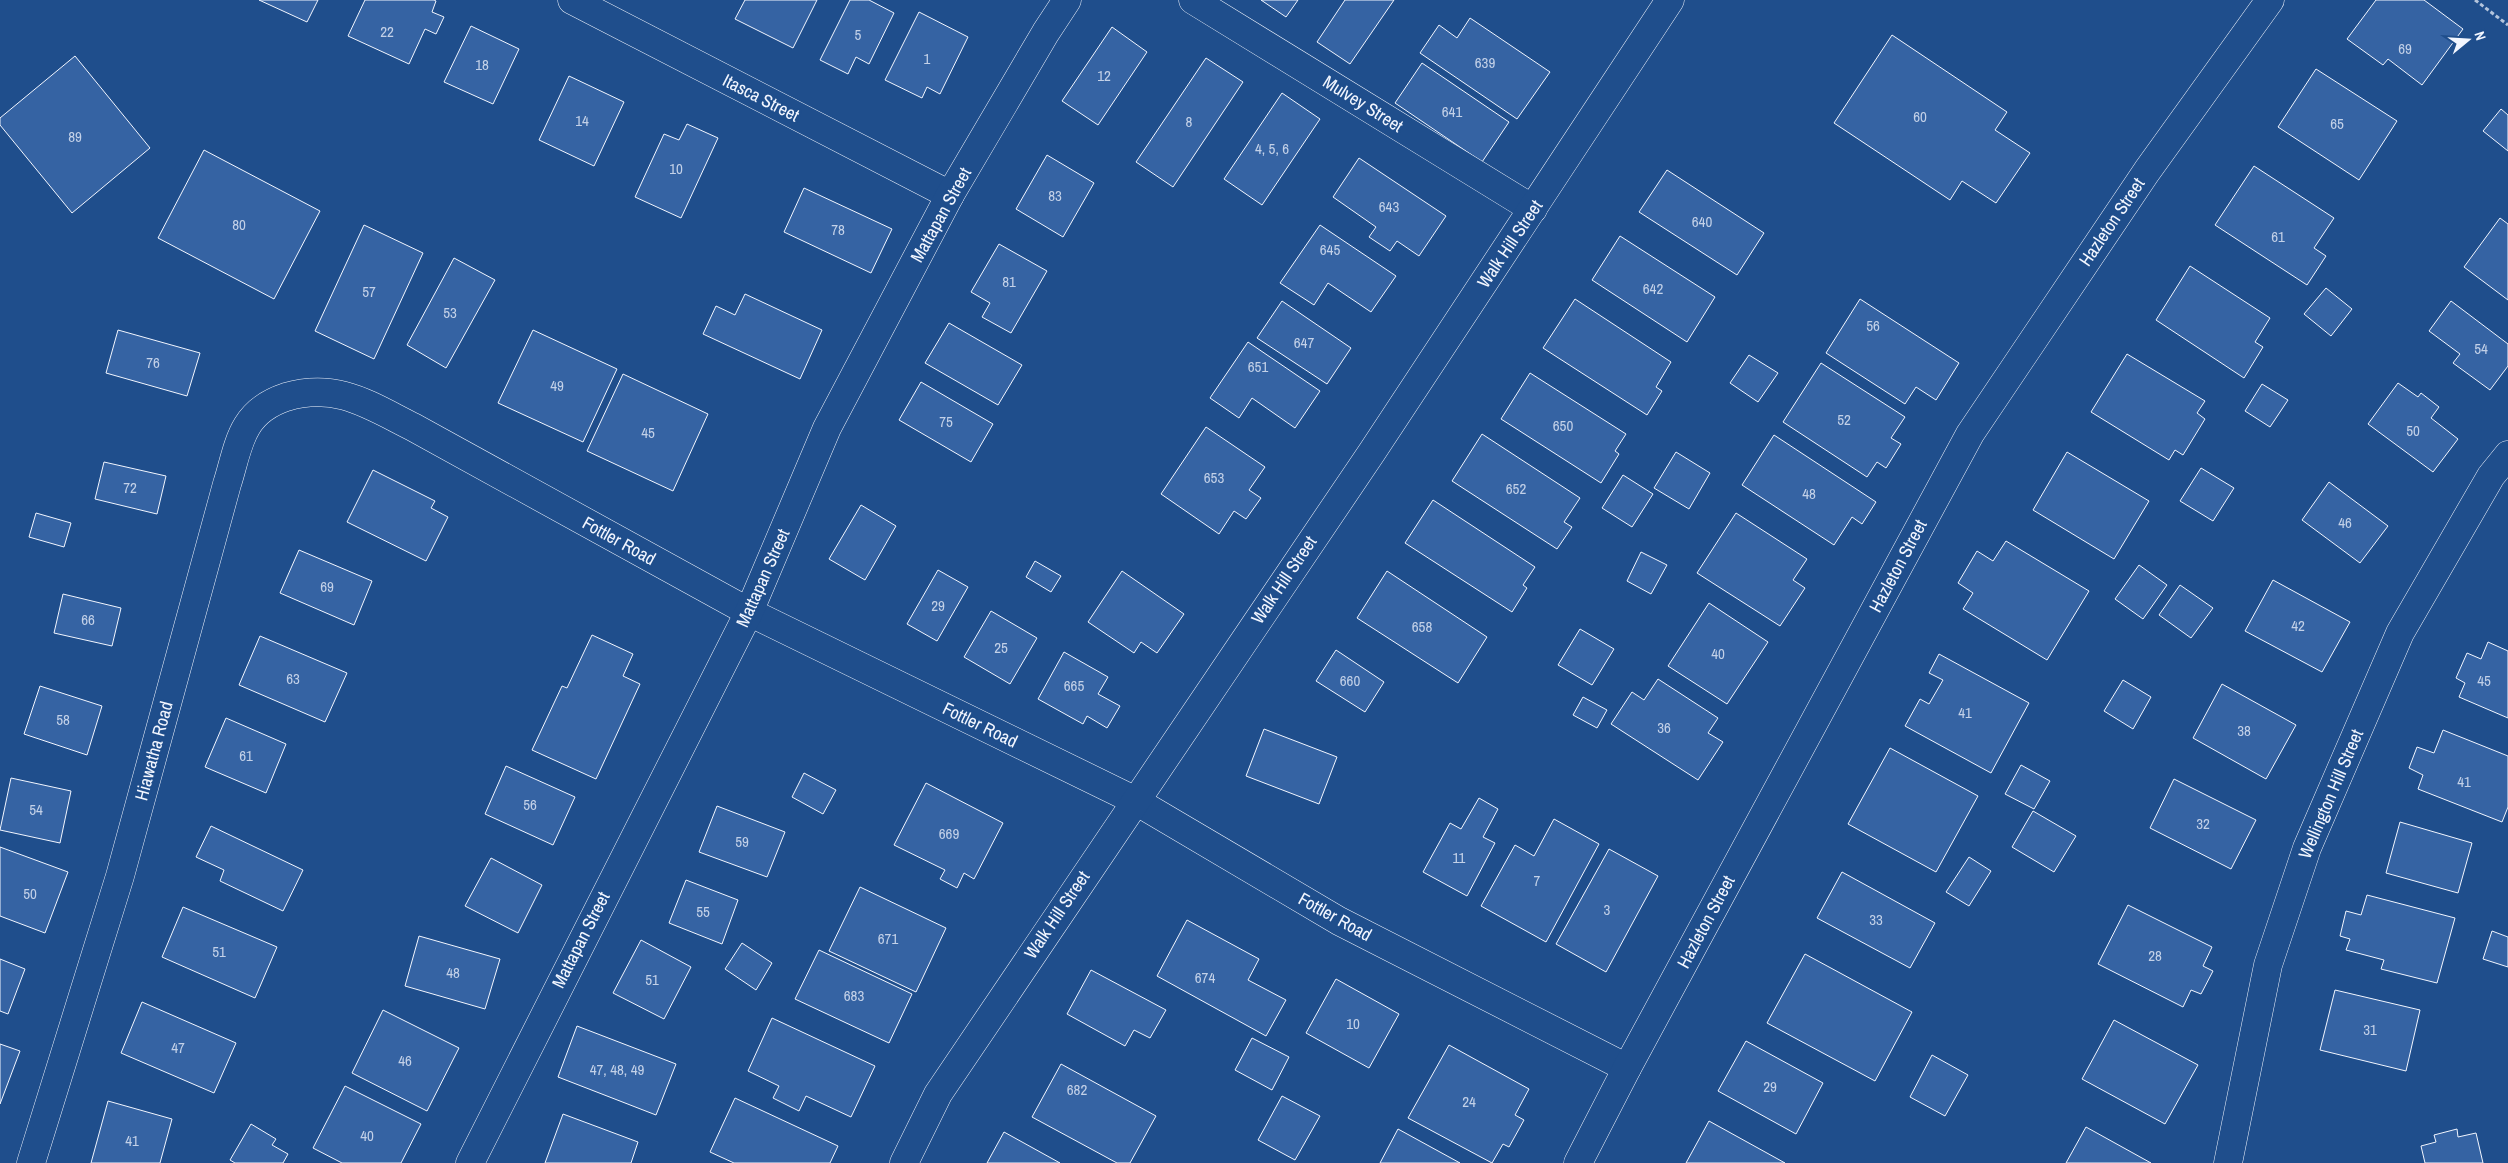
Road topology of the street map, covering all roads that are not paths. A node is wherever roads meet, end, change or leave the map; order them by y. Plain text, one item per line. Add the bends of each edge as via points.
1 (572, 0) edge
2 (1067, 0) edge
3 (1193, 0) edge
4 (1670, 0) edge
5 (2270, 0) edge
6 (950, 195) junction
7 (1533, 209) junction
8 (328, 391) joint
9 (2508, 455) edge
10 (749, 612) junction
11 (1134, 800) junction
12 (1627, 1068) junction
13 (31, 1163) edge
14 (470, 1163) edge
15 (904, 1163) edge
16 (1578, 1163) edge
17 (2228, 1163) edge

1 - 6 street, Itasca Street
2 - 6 street, Mattapan Street
3 - 7 street, Mulvey Street
4 - 7 street, Walk Hill Street
5 - 12 street, Hazleton Street via 2147,171 1970,434
6 - 10 street, Mattapan Street via 827,428
7 - 11 street, Walk Hill Street via 1372,452
8 - 10 street, Fottler Road via 359,400 413,427
8 - 13 street, Hiawatha Road via 300,393 269,403 247,426 227,484 120,876
9 - 17 street, Wellington Hill Street via 2491,476 2400,633 2307,848 2268,965
10 - 11 street, Fottler Road
10 - 14 street, Mattapan Street
11 - 12 street, Fottler Road via 1339,921
11 - 15 street, Walk Hill Street via 938,1094
12 - 16 street, Hazleton Street

